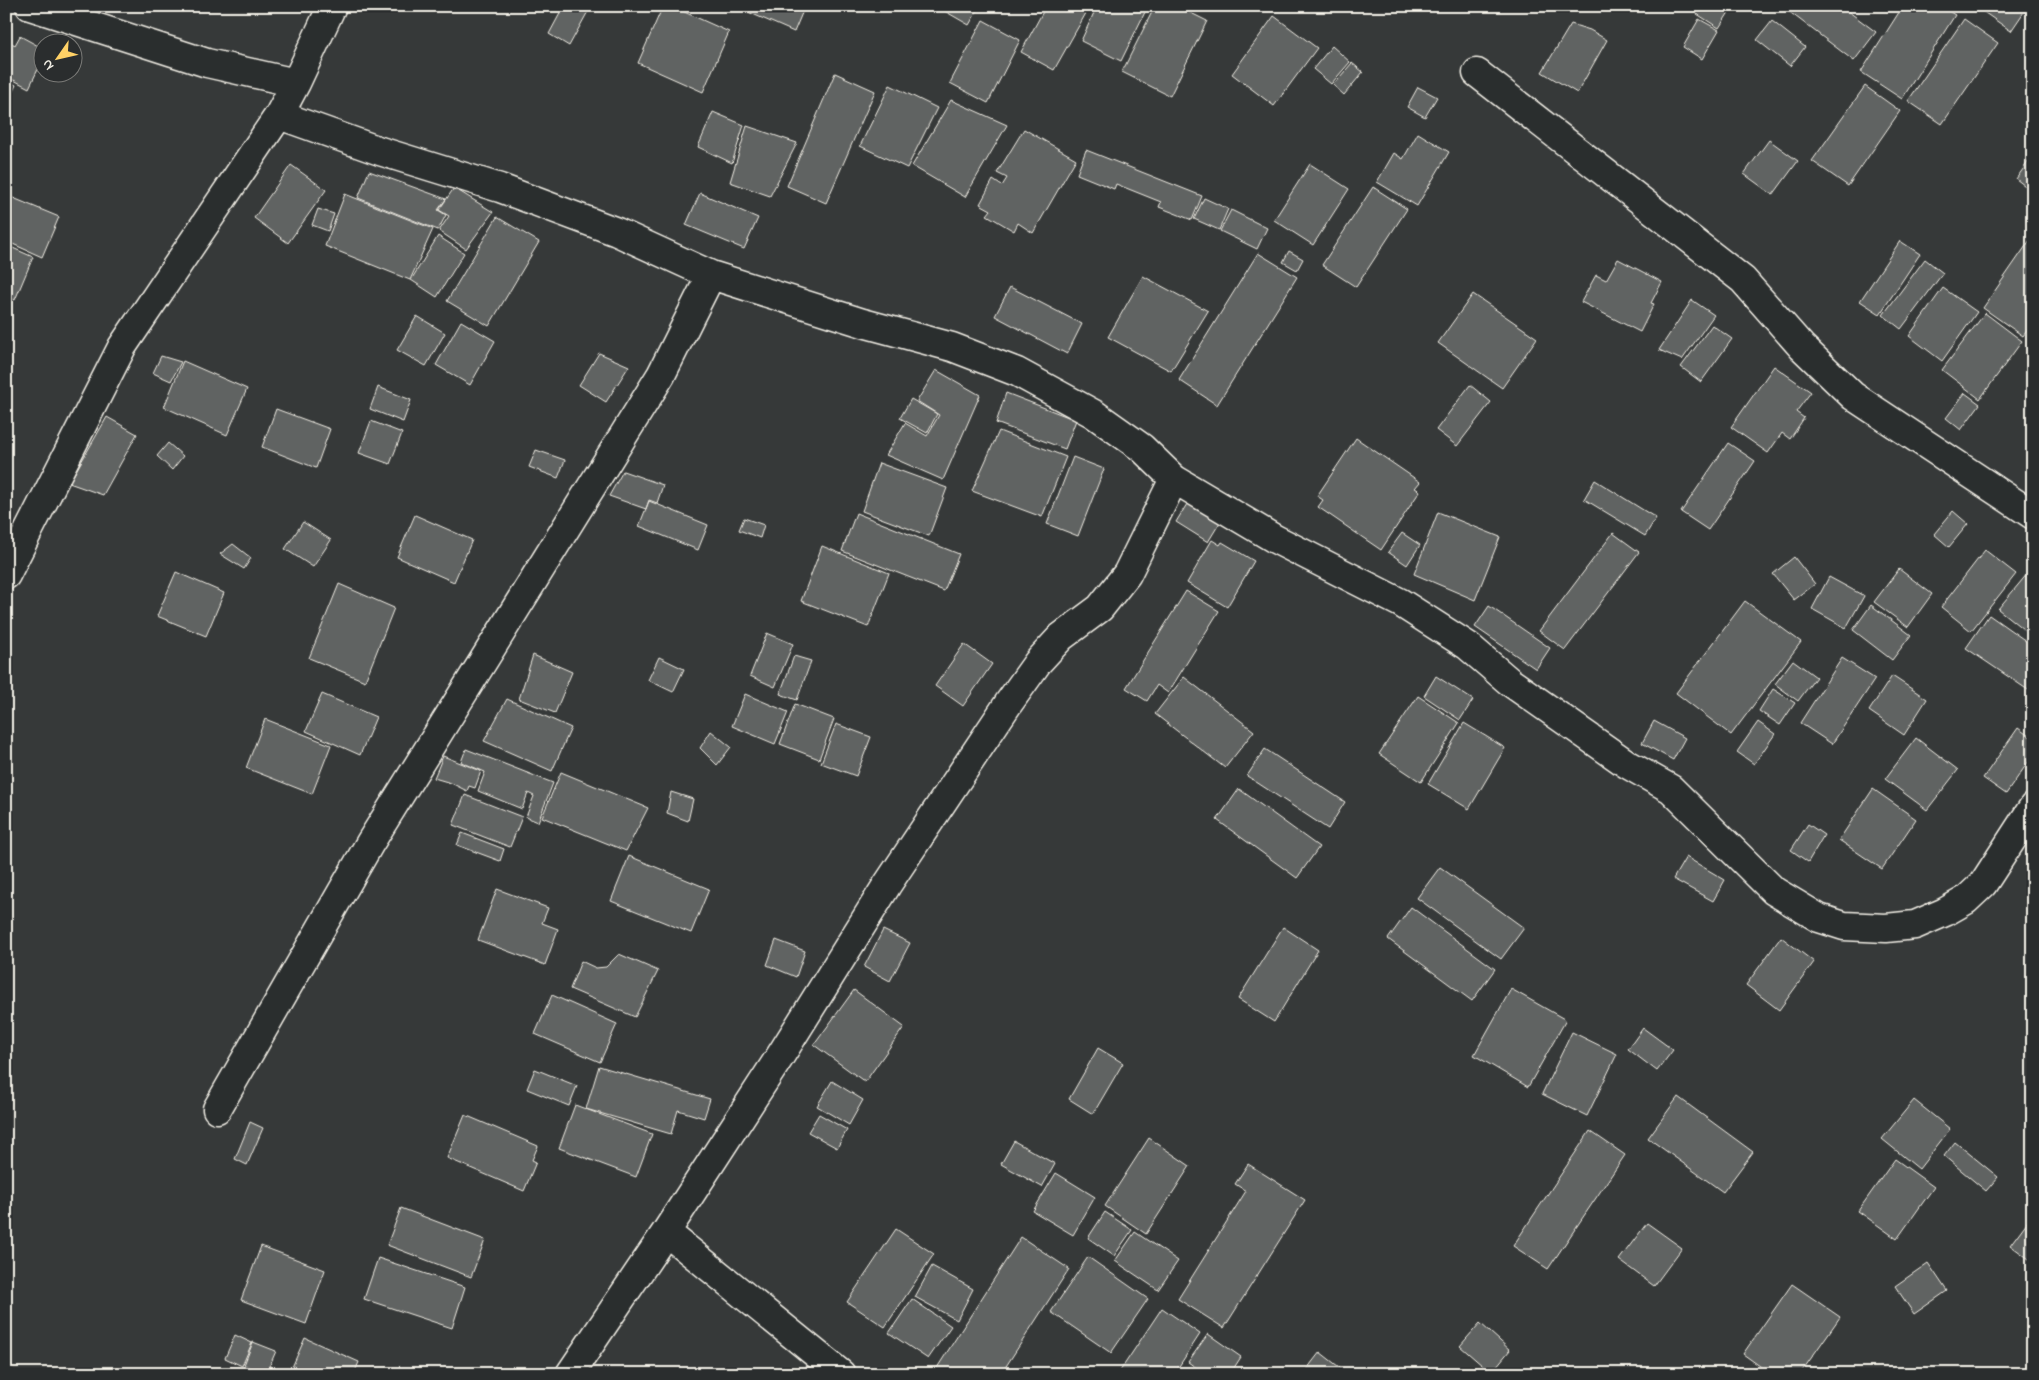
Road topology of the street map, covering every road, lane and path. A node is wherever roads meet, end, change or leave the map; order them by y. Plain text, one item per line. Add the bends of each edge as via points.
1 (30, 6) edge
2 (332, 6) edge
3 (1477, 73) dead end
4 (296, 83) junction
5 (279, 115) junction
6 (712, 275) junction
7 (1174, 479) junction
8 (2033, 515) edge
9 (6, 575) edge
10 (2033, 807) edge
11 (217, 1109) dead end
12 (666, 1232) junction
13 (570, 1374) edge
14 (841, 1374) edge

1 - 4 street via 207,63
2 - 4 street
3 - 8 street via 1743,280 1802,347 1853,396
4 - 5 street
5 - 6 street via 380,151 500,188 617,232
5 - 9 street via 122,347
6 - 7 street via 952,347 1017,372 1094,414 1142,448
6 - 11 street via 661,375 370,843
7 - 10 street via 1275,539 1401,603 1468,646 1518,687 1627,764 1671,789 1774,891 1819,918 1844,926 1886,928 1915,925 1945,912 1966,900 1983,884
7 - 12 street via 1127,574 1100,608 1061,637 1038,662 1008,704 887,885
12 - 13 street
12 - 14 street

